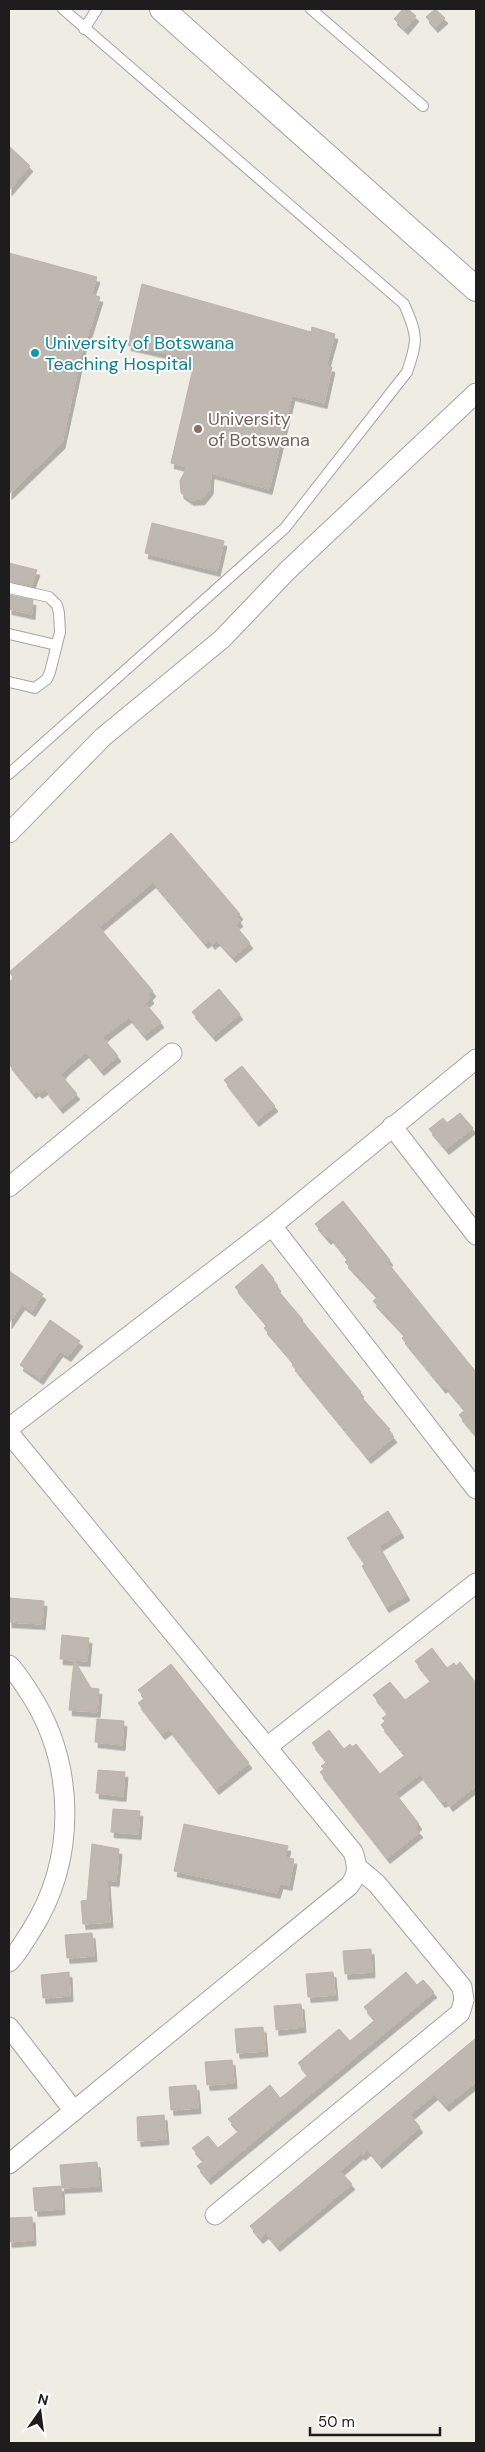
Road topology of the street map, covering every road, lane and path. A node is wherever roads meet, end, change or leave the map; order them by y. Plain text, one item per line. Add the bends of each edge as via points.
1 (63, 9) edge
2 (97, 9) edge
3 (162, 9) edge
4 (311, 9) edge
5 (84, 29) junction
6 (423, 106) dead end
7 (476, 289) edge
8 (476, 393) edge
9 (9, 588) edge
10 (9, 634) edge
11 (56, 645) junction
12 (9, 682) edge
13 (9, 774) edge
14 (9, 833) edge
15 (172, 1053) dead end
16 (476, 1059) edge
17 (392, 1126) junction
18 (9, 1188) edge
19 (272, 1226) junction
20 (476, 1235) edge
21 (9, 1428) edge
22 (9, 1433) edge
23 (476, 1489) edge
24 (476, 1583) edge
25 (9, 1665) edge
26 (267, 1747) junction
27 (357, 1868) junction
28 (9, 1962) edge
29 (9, 2027) edge
30 (74, 2111) junction
31 (9, 2164) edge
32 (215, 2215) dead end

1 - 5 lane
2 - 5 lane
3 - 7 street
4 - 6 lane
5 - 13 lane via 404,304 414,327 416,344 407,372 285,528
8 - 14 street via 287,571 222,639 102,737
9 - 11 lane via 49,597 57,605 60,632
10 - 11 lane
11 - 12 lane via 50,672 40,686 35,688
15 - 18 street
16 - 17 street
17 - 19 street
17 - 20 street
19 - 21 street
19 - 23 street
22 - 26 street
24 - 26 street
25 - 28 street via 42,1713 60,1761 66,1812 61,1863 44,1911
26 - 27 street via 353,1852
27 - 30 street via 349,1886
27 - 32 street via 377,1884 462,1988 464,2000 460,2013
29 - 30 street
30 - 31 street

